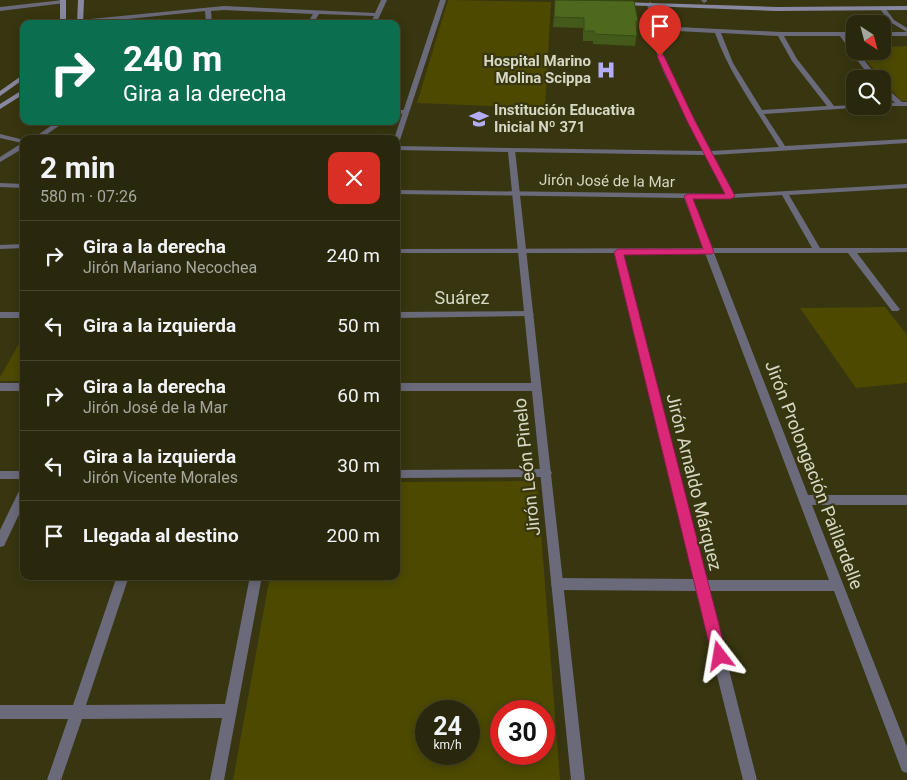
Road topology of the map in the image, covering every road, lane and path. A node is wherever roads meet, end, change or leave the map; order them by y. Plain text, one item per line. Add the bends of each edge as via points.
1 (25, 0) edge
2 (81, 0) edge
3 (384, 0) edge
4 (443, 0) edge
5 (687, 0) edge
6 (704, 0) edge
7 (63, 1) edge
8 (70, 1) edge
9 (907, 1) edge
10 (613, 2) edge
11 (0, 3) edge
12 (831, 3) junction
13 (853, 3) junction
14 (650, 4) junction
15 (907, 8) edge
16 (0, 9) edge
17 (208, 9) junction
18 (837, 9) junction
19 (859, 9) junction
20 (884, 9) junction
21 (317, 12) junction
22 (146, 15) junction
23 (377, 16) junction
24 (63, 20) edge
25 (80, 20) edge
26 (105, 20) edge
27 (146, 20) edge
28 (209, 20) edge
29 (312, 20) edge
30 (374, 20) edge
31 (655, 28) junction
32 (718, 32) junction
33 (907, 32) edge
34 (891, 33) edge
35 (780, 34) junction
36 (842, 34) junction
37 (846, 34) edge
38 (868, 70) edge
39 (20, 79) edge
40 (0, 94) edge
41 (20, 94) edge
42 (891, 94) edge
43 (903, 104) edge
44 (846, 107) edge
45 (0, 108) edge
46 (832, 108) junction
47 (400, 112) edge
48 (406, 112) junction
49 (762, 112) junction
50 (57, 125) edge
51 (41, 135) edge
52 (399, 135) edge
53 (0, 136) edge
54 (907, 141) edge
55 (20, 143) edge
56 (20, 147) edge
57 (400, 148) edge
58 (783, 148) junction
59 (511, 150) junction
60 (707, 153) junction
61 (0, 160) edge
62 (0, 185) edge
63 (20, 186) edge
64 (907, 186) edge
65 (400, 192) edge
66 (516, 194) junction
67 (785, 194) junction
68 (688, 196) junction
69 (731, 196) junction
70 (20, 246) edge
71 (0, 247) edge
72 (907, 250) edge
73 (400, 252) edge
74 (522, 252) junction
75 (618, 252) junction
76 (709, 252) junction
77 (818, 252) junction
78 (850, 252) junction
79 (894, 309) dead end
80 (529, 314) junction
81 (0, 315) edge
82 (20, 315) edge
83 (400, 315) edge
84 (0, 387) edge
85 (20, 387) edge
86 (400, 387) edge
87 (536, 387) junction
88 (546, 473) junction
89 (400, 474) edge
90 (0, 475) edge
91 (20, 475) edge
92 (20, 500) edge
93 (805, 500) junction
94 (907, 500) edge
95 (0, 542) edge
96 (122, 580) edge
97 (255, 580) edge
98 (557, 584) junction
99 (702, 585) junction
100 (838, 586) junction
101 (230, 711) junction
102 (0, 712) edge
103 (77, 712) junction
104 (907, 766) edge
105 (54, 780) edge
106 (217, 780) edge
107 (578, 780) edge
108 (750, 780) edge

1 - 11 street
2 - 25 main road
3 - 23 street
4 - 48 street
5 - 6 main road
6 - 12 main road
7 - 8 main road
7 - 16 street
7 - 24 main road
9 - 13 main road
10 - 14 main road
12 - 13 main road
12 - 18 main road
13 - 19 main road
14 - 18 main road
14 - 31 street
15 - 20 main road
17 - 21 street
17 - 22 street
17 - 28 street
18 - 19 main road
19 - 20 main road
20 - 33 street via 892,21
21 - 23 street
21 - 29 street
22 - 26 street
22 - 27 street
23 - 30 street
31 - 32 street
31 - 60 street via 667,73
32 - 35 street
32 - 49 street via 723,51
33 - 34 street
35 - 36 street
35 - 46 street via 794,60
36 - 37 street
36 - 38 street
39 - 40 main road
41 - 45 main road
42 - 43 street
44 - 46 street
46 - 49 street
47 - 48 street
48 - 52 street
49 - 58 street
50 - 51 street
53 - 55 street
54 - 58 street
56 - 61 street
57 - 59 street
58 - 60 street
59 - 60 street
59 - 66 street, Jirón León Pinelo
60 - 69 street
62 - 63 street
64 - 67 street, Jirón José de la Mar
65 - 66 street, Jirón José de la Mar
66 - 68 street, Jirón José de la Mar
66 - 74 street, Jirón León Pinelo
67 - 69 street, Jirón José de la Mar
67 - 77 street
68 - 69 street, Jirón José de la Mar
68 - 76 street, Jirón Prolongación Paillardelle
70 - 71 street
72 - 78 street
73 - 74 street
74 - 75 street
74 - 80 street, Jirón León Pinelo
75 - 76 street
75 - 99 street, Jirón Arnaldo Márquez
76 - 77 street
76 - 93 street, Jirón Prolongación Paillardelle
77 - 78 street
78 - 79 street
80 - 83 street, Suárez
80 - 87 street, Jirón León Pinelo
81 - 82 street
84 - 85 street
86 - 87 street
87 - 88 street, Jirón León Pinelo
88 - 89 street
88 - 98 street, Jirón León Pinelo
90 - 91 street
92 - 95 street
93 - 94 street
93 - 100 street, Jirón Prolongación Paillardelle
96 - 103 street
97 - 101 street
98 - 99 street
98 - 107 street, Jirón León Pinelo
99 - 100 street
99 - 108 street, Jirón Arnaldo Márquez
100 - 104 street, Jirón Prolongación Paillardelle
101 - 103 street
101 - 106 street
102 - 103 street
103 - 105 street

